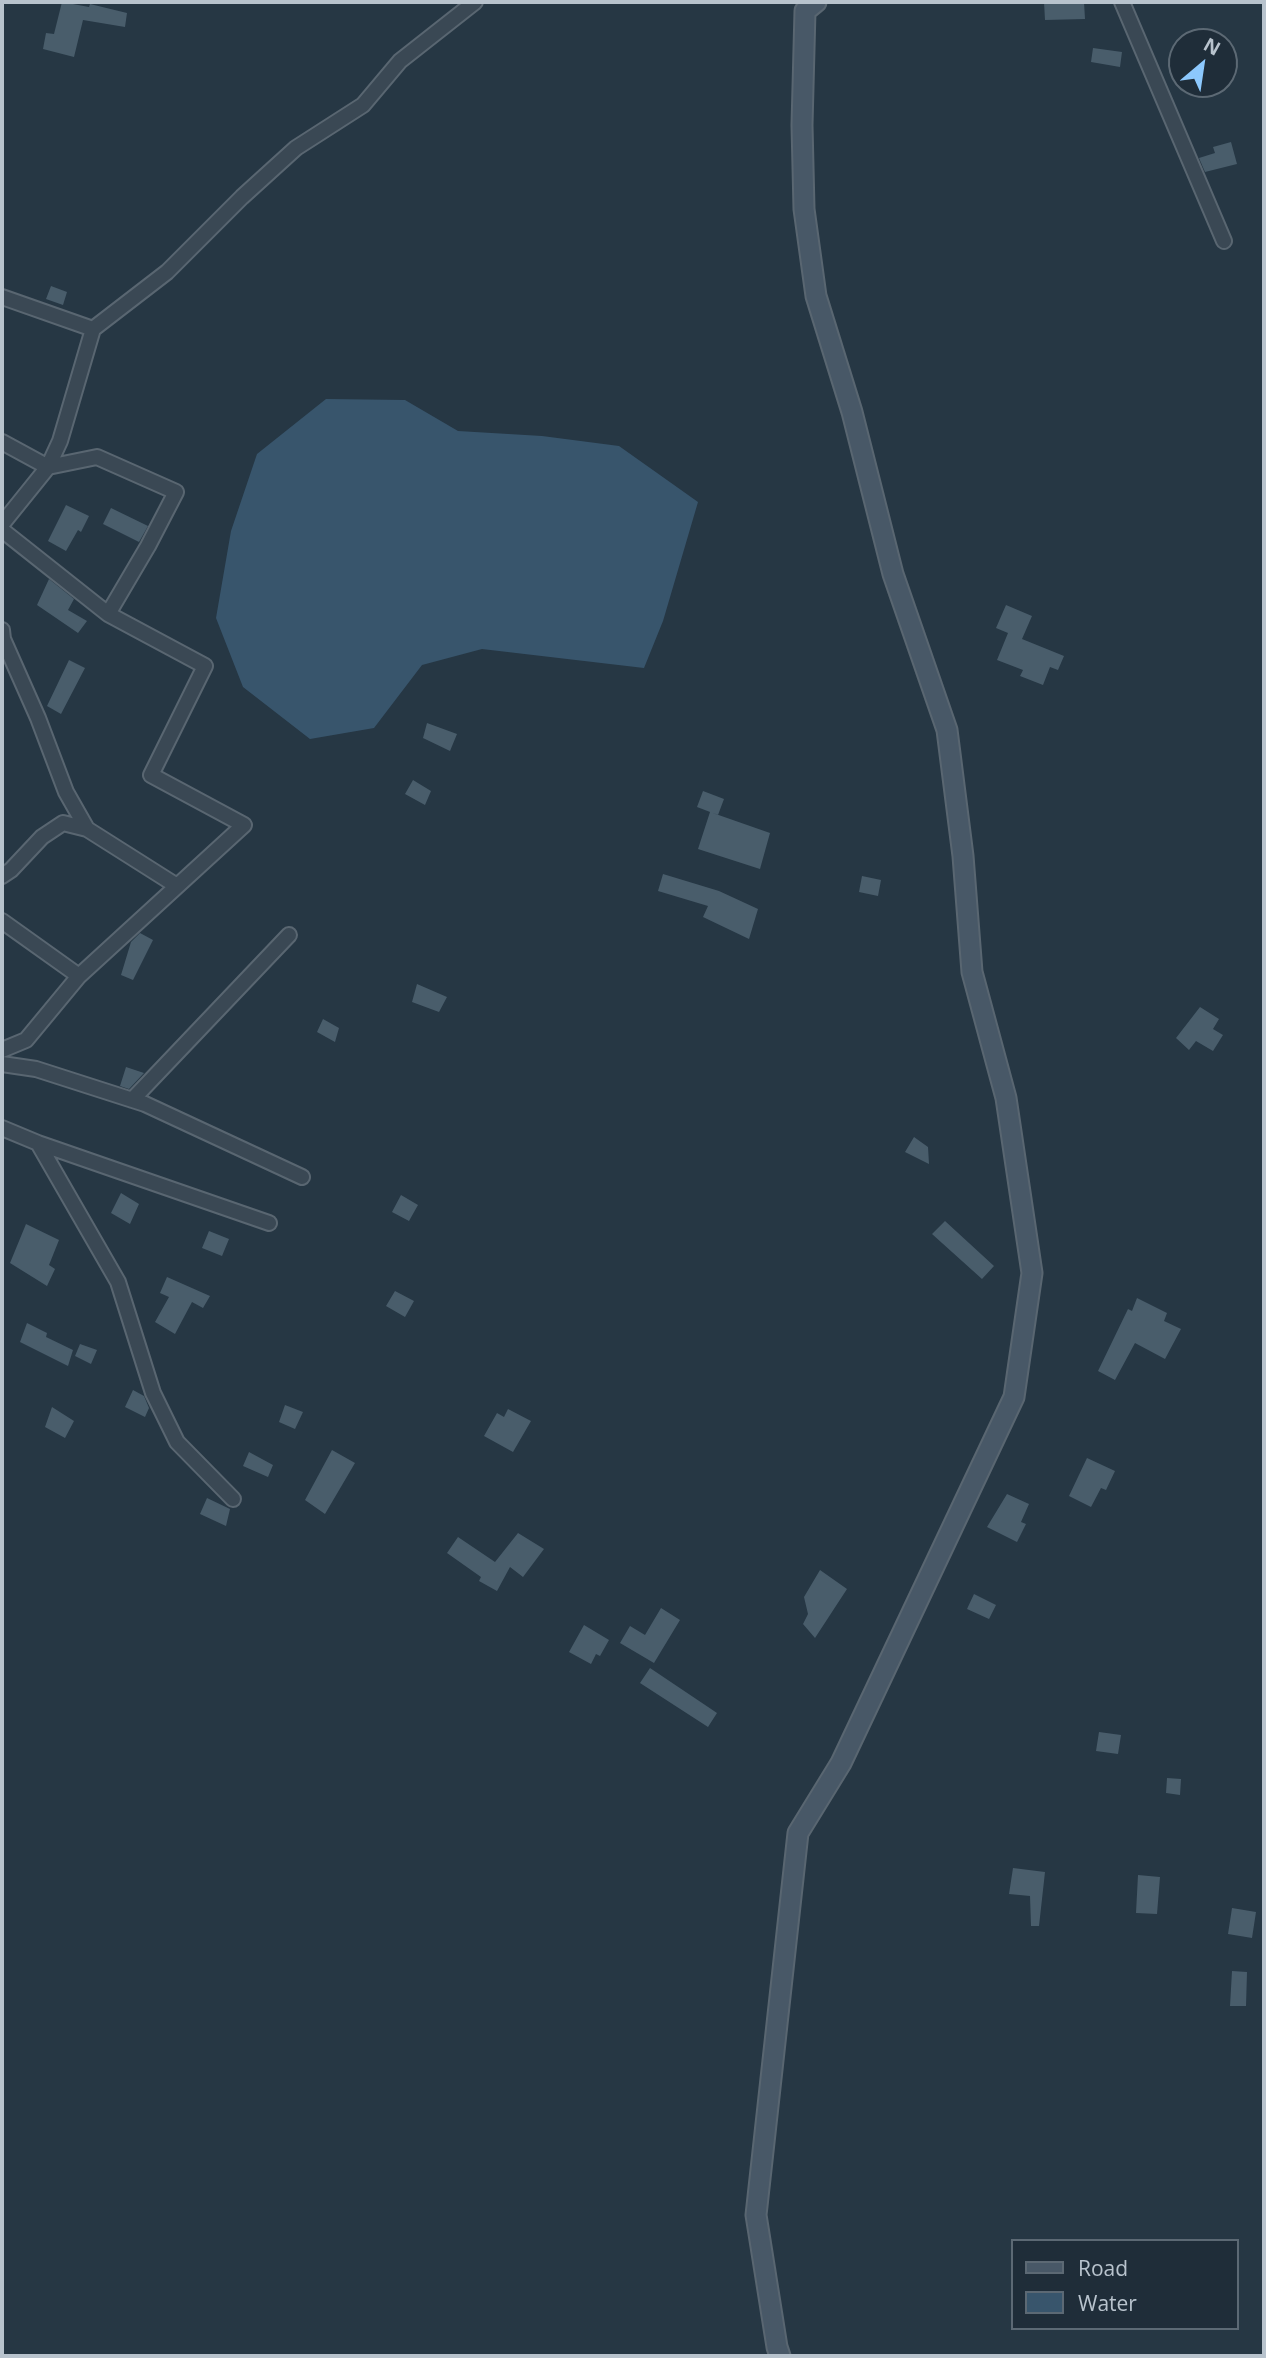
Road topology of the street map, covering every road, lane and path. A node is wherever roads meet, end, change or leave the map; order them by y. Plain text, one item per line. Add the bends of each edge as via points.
1 (475, 2) edge
2 (816, 2) edge
3 (1122, 2) edge
4 (1224, 240) dead end
5 (2, 297) edge
6 (93, 329) junction
7 (2, 442) edge
8 (48, 467) junction
9 (2, 527) edge
10 (108, 614) junction
11 (2, 630) edge
12 (87, 829) junction
13 (2, 876) edge
14 (177, 886) junction
15 (2, 921) edge
16 (289, 935) dead end
17 (79, 976) junction
18 (2, 1050) edge
19 (2, 1064) edge
20 (132, 1100) junction
21 (2, 1128) edge
22 (38, 1143) junction
23 (302, 1177) dead end
24 (268, 1223) dead end
25 (233, 1499) dead end
26 (780, 2356) edge

1 - 6 street via 400,61 363,105 296,148 167,272
2 - 26 street via 805,11 802,125 804,209 816,296 852,412 893,575 947,730 972,972 1006,1098 1032,1273 1014,1397 841,1763 798,1833 756,2216
3 - 4 street
5 - 6 street
6 - 8 street
7 - 8 street
8 - 9 street
8 - 10 street via 97,457 176,492
9 - 10 street
10 - 14 street via 205,666 151,775 244,825
11 - 12 street via 66,792
12 - 13 street via 63,823
12 - 14 street
14 - 17 street
15 - 17 street
16 - 20 street
17 - 18 street via 26,1040
19 - 20 street via 36,1069
20 - 23 street
21 - 22 street
22 - 24 street
22 - 25 street via 118,1282 153,1394 177,1442

